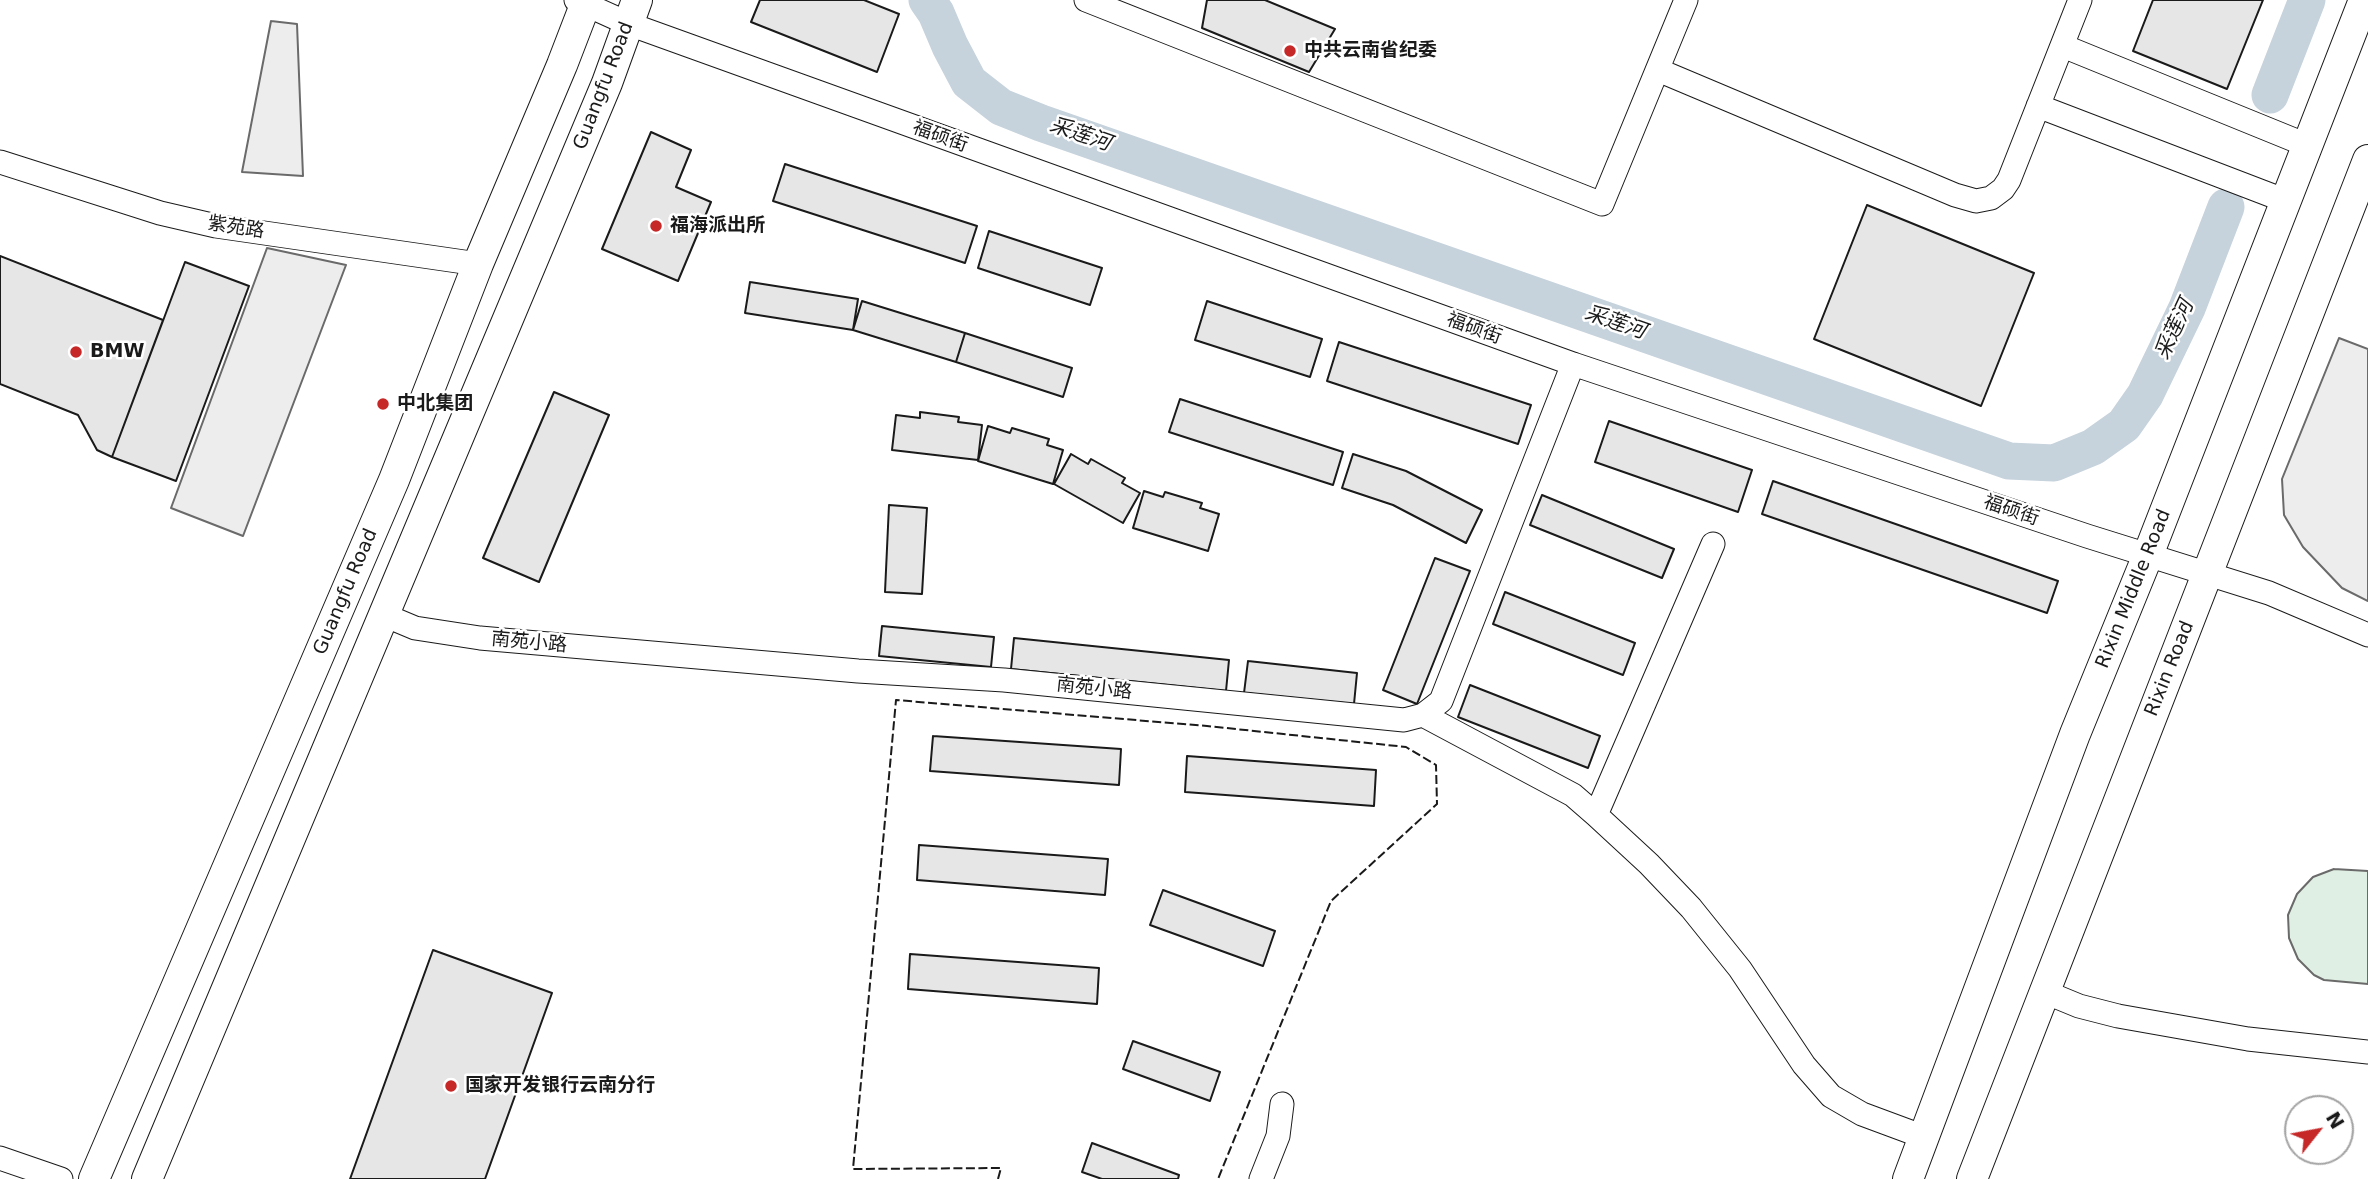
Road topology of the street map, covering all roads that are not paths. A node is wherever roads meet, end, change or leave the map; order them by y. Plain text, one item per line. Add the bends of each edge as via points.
1 (1086, 0) edge
2 (1686, 0) edge
3 (2080, 0) edge
4 (2364, 0) edge
5 (583, 2) edge
6 (633, 12) edge
7 (2063, 46) junction
8 (1658, 70) junction
9 (2038, 106) junction
10 (2309, 146) junction
11 (2368, 160) edge
12 (0, 162) edge
13 (2286, 201) junction
14 (478, 264) junction
15 (1573, 364) junction
16 (1713, 544) dead end
17 (2148, 555) junction
18 (2208, 573) junction
19 (384, 615) junction
20 (2368, 635) edge
21 (1423, 715) junction
22 (1596, 815) junction
23 (2045, 992) junction
24 (2368, 1052) edge
25 (1282, 1104) dead end
26 (1924, 1137) junction
27 (0, 1158) edge
28 (61, 1179) edge
29 (94, 1179) edge
30 (148, 1179) edge
31 (1261, 1179) edge
32 (1908, 1179) edge
33 (1972, 1179) edge

1 - 8 street via 1602,204
2 - 8 street
3 - 7 street
4 - 10 main road, Rixin Middle Road
5 - 6 street, 福硕街
5 - 14 main road, Guangfu Road via 562,65
6 - 15 street, 福硕街
6 - 19 main road, Guangfu Road
7 - 9 street
7 - 10 street
8 - 9 street via 1976,201 1991,198 2009,180
9 - 13 street
10 - 13 main road, Rixin Middle Road
11 - 18 main road, Rixin Road
12 - 14 street, 紫苑路 via 160,214 216,226
13 - 17 main road, Rixin Middle Road
14 - 29 main road, Guangfu Road via 394,480
15 - 17 street, 福硕街
15 - 21 street via 1449,684 1441,701
16 - 22 street
17 - 18 street, 福硕街
17 - 26 main road, Rixin Middle Road via 2075,734
18 - 20 street, 福硕街
18 - 23 main road, Rixin Road
19 - 21 street, 南苑小路 via 415,628 480,638 1004,680 1404,720
19 - 30 main road, Guangfu Road
21 - 22 street via 1573,795
22 - 26 street via 1691,908 1831,1096 1861,1114
23 - 24 street via 2118,1017 2248,1039
23 - 33 main road, Rixin Road
25 - 31 street via 1278,1136
26 - 32 main road, Rixin Middle Road
27 - 28 street

